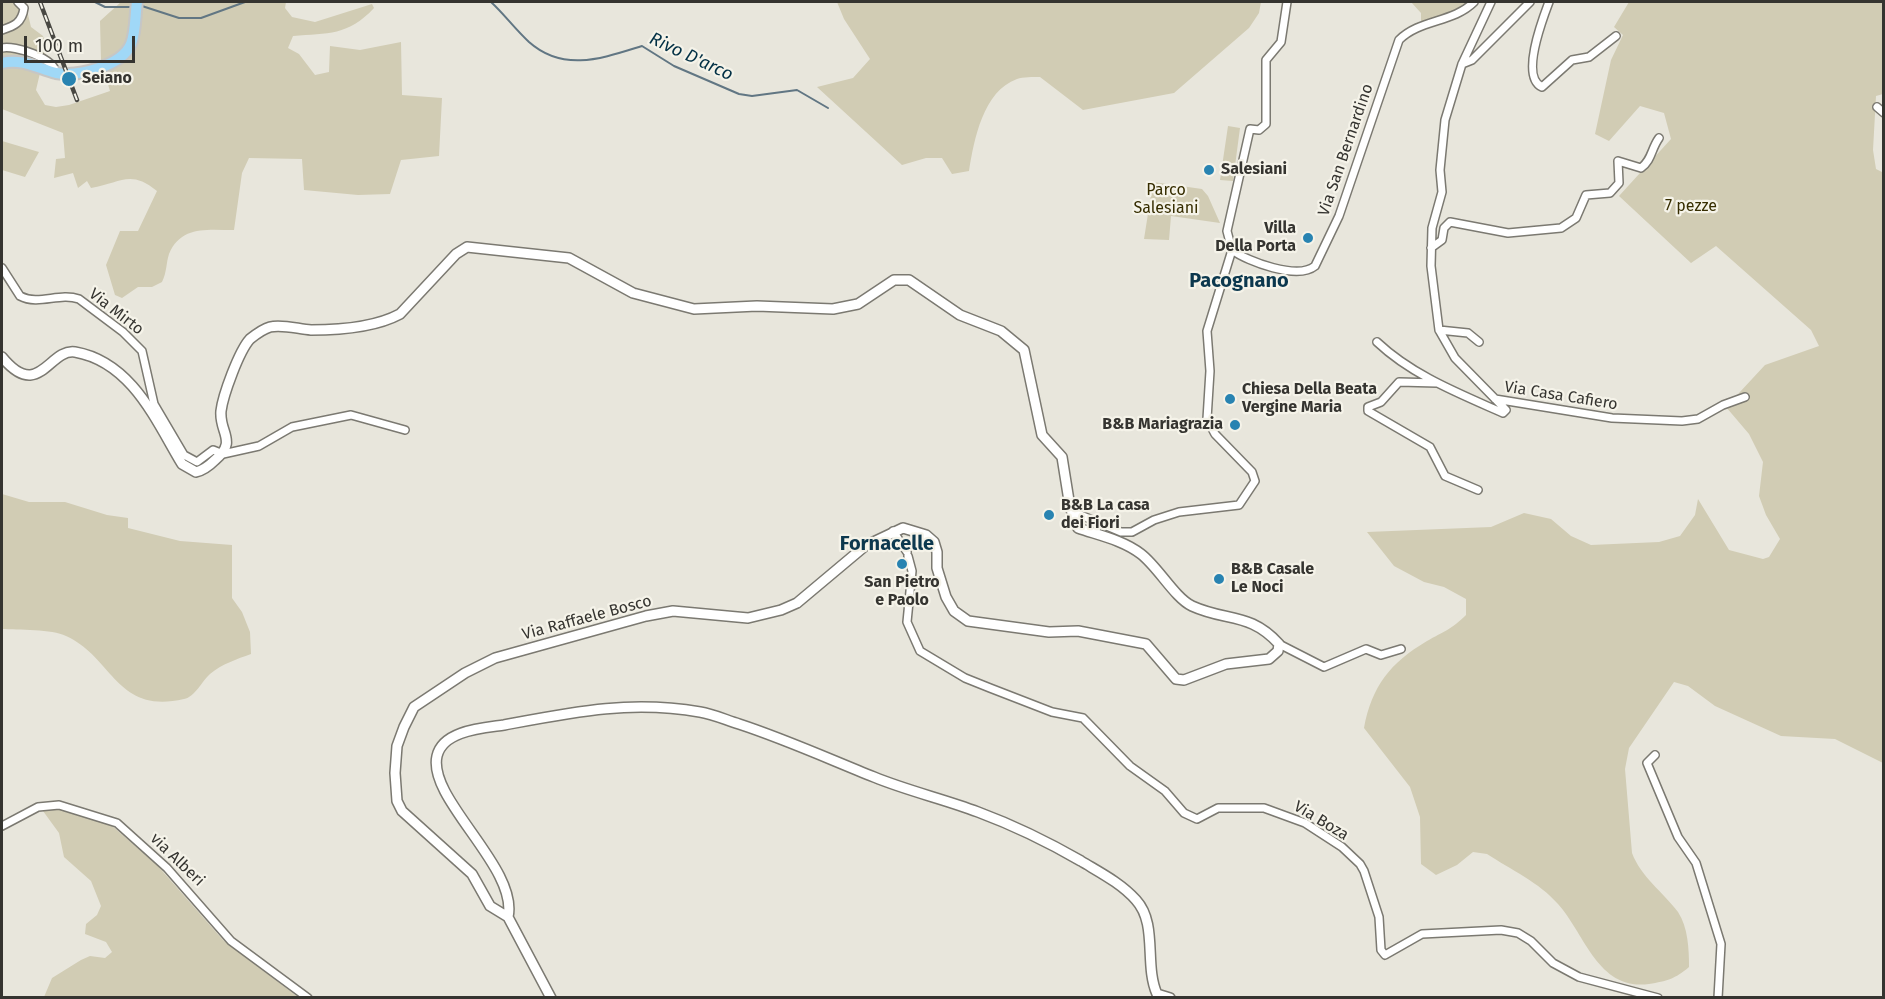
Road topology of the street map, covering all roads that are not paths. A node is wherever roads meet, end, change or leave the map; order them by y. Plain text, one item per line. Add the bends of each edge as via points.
1 (18, 2) edge
2 (137, 2) edge
3 (1287, 2) edge
4 (1474, 2) edge
5 (1491, 2) edge
6 (1530, 2) edge
7 (1549, 2) edge
8 (2, 30) edge
9 (1616, 36) dead end
10 (2, 48) edge
11 (2, 63) edge
12 (1462, 64) junction
13 (56, 73) junction
14 (1877, 108) dead end
15 (1884, 113) edge
16 (1659, 138) dead end
17 (1431, 248) junction
18 (1232, 250) junction
19 (2, 268) edge
20 (1439, 330) junction
21 (1377, 342) dead end
22 (1479, 342) dead end
23 (2, 357) edge
24 (1439, 383) junction
25 (1745, 397) dead end
26 (1495, 399) junction
27 (405, 430) dead end
28 (223, 454) junction
29 (1479, 490) dead end
30 (1071, 511) junction
31 (893, 531) junction
32 (1279, 644) junction
33 (1401, 649) dead end
34 (1655, 755) dead end
35 (2, 825) edge
36 (508, 917) junction
37 (308, 998) edge
38 (551, 998) edge
39 (1170, 998) edge
40 (1658, 998) edge
41 (1718, 998) edge

1 - 8 street via 24,8 20,20
2 - 13 main road via 130,46 114,61 76,74
3 - 18 street via 1281,42 1266,60 1266,124 1259,130 1250,129 1227,231
4 - 18 street, Via San Bernardino via 1464,12 1409,29 1399,40 1339,216 1315,266 1292,273
5 - 12 street
6 - 12 street via 1472,60
7 - 9 street via 1533,58 1532,76 1537,85 1542,87 1572,60 1589,57
10 - 13 street via 19,47 52,64
11 - 13 main road via 20,61
12 - 17 street via 1445,120 1442,192 1431,228
14 - 15 street
16 - 17 street via 1651,159 1641,168 1618,161 1619,183 1610,193 1586,195 1576,218 1561,228 1508,233 1450,222 1444,228 1442,240
17 - 20 street
18 - 30 street via 1207,331 1207,419 1215,434 1252,472 1254,481 1249,492 1239,505 1179,512 1132,532 1121,532
19 - 28 street, Via Mirto via 20,296 35,301 69,296 79,299 123,332 142,351 154,404 184,455 197,462 213,450
20 - 22 street via 1468,333
20 - 26 street via 1455,358
21 - 24 street, Via Casa Cafiero via 1399,363
23 - 28 street via 25,375 41,373 62,355 72,352 102,363 132,384 186,469 200,471
24 - 26 street, Via Casa Cafiero via 1506,410
24 - 29 street via 1399,382 1382,402 1368,406 1368,411 1430,447 1445,476
25 - 26 street, Via Casa Cafiero via 1698,419 1682,421 1612,418
27 - 28 street via 351,415 292,427 259,446
28 - 30 street via 227,446 221,421 223,403 251,338 271,327 312,330 390,319 400,314 456,254 467,247 477,247 569,258 633,293 694,309 833,309 858,304 894,280 909,280 960,315 1001,331 1024,351 1042,435 1062,457
30 - 32 street via 1078,528 1123,543 1141,554 1192,606 1255,624
31 - 32 street via 903,528 920,532 934,542 946,597 954,611 968,621 1049,632 1078,631 1146,644 1176,679 1184,680 1226,664 1269,659 1278,651
31 - 36 street, Via Raffaele Bosco via 865,546 797,603 782,610 748,618 673,611 646,616 495,658 447,684 414,708 398,746 397,801 402,811 472,874 490,906
31 - 40 street, Via Boza via 908,554 912,572 908,622 920,651 964,678 1052,712 1083,718 1109,748 1165,791 1190,816 1197,819 1218,808 1252,807 1283,814 1318,831 1360,864 1379,917 1381,950 1385,955 1422,934 1502,930 1518,933 1553,963 1579,977
32 - 33 street via 1324,667 1366,649 1381,655
34 - 41 street via 1647,763 1678,837 1696,863 1721,944
35 - 37 street, via Alberi via 38,807 59,805 117,823 167,868 231,941
36 - 38 street
36 - 39 street via 508,897 491,863 439,781 437,755 446,742 467,731 605,707 701,712 978,812 1093,868 1137,901 1147,922 1151,980 1157,994

